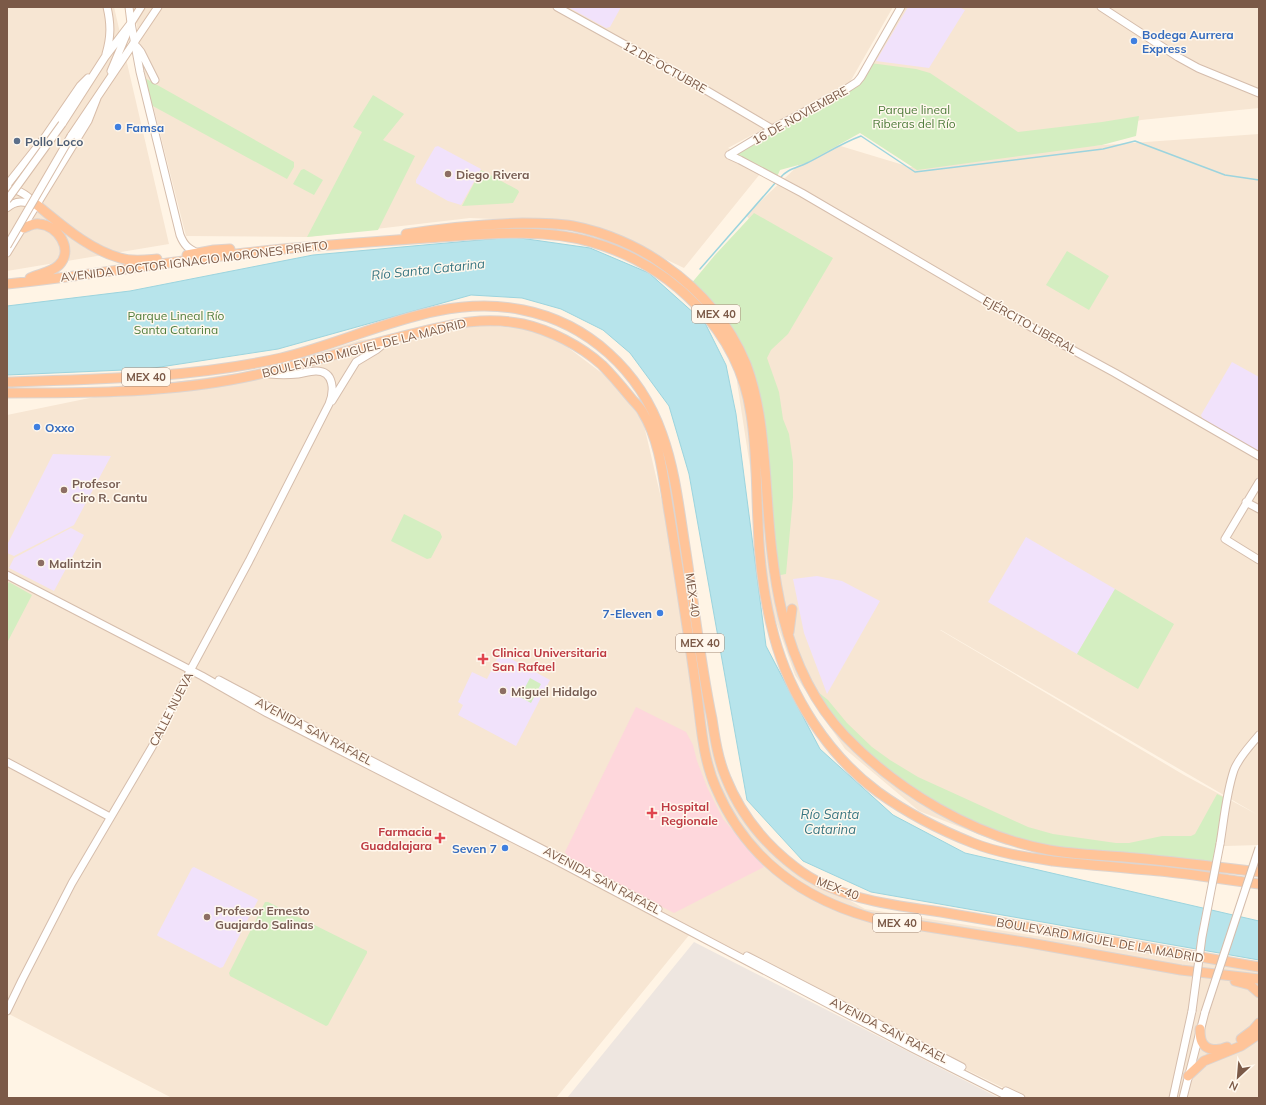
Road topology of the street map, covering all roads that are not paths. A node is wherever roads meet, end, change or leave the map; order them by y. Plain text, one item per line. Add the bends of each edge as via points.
1 (106, 7) edge
2 (128, 7) edge
3 (141, 7) edge
4 (158, 7) edge
5 (557, 7) edge
6 (901, 7) edge
7 (1101, 7) edge
8 (131, 23) junction
9 (135, 43) junction
10 (104, 59) junction
11 (110, 73) junction
12 (94, 75) junction
13 (155, 80) dead end
14 (106, 83) junction
15 (1259, 93) edge
16 (97, 98) junction
17 (772, 129) junction
18 (729, 155) joint
19 (7, 186) edge
20 (7, 190) edge
21 (7, 200) edge
22 (37, 205) junction
23 (7, 208) edge
24 (24, 228) junction
25 (382, 241) junction
26 (7, 246) edge
27 (275, 250) junction
28 (7, 253) edge
29 (198, 253) junction
30 (11, 284) edge
31 (524, 310) joint
32 (388, 340) junction
33 (260, 374) junction
34 (7, 382) edge
35 (7, 393) edge
36 (329, 404) junction
37 (1259, 456) edge
38 (1259, 482) edge
39 (1246, 502) junction
40 (1259, 509) edge
41 (1259, 560) edge
42 (7, 574) edge
43 (792, 609) dead end
44 (788, 637) junction
45 (192, 669) junction
46 (1259, 735) edge
47 (703, 740) joint
48 (7, 762) edge
49 (110, 817) junction
50 (1259, 848) edge
51 (1049, 850) junction
52 (1109, 867) junction
53 (1259, 872) edge
54 (1259, 884) edge
55 (941, 912) joint
56 (1259, 967) edge
57 (1181, 970) joint
58 (1213, 973) junction
59 (1259, 979) edge
60 (1259, 993) edge
61 (7, 1011) edge
62 (1259, 1022) edge
63 (1200, 1029) junction
64 (1259, 1034) edge
65 (1188, 1076) junction
66 (1011, 1098) edge
67 (1021, 1098) edge
68 (1173, 1098) edge
69 (1183, 1098) edge

1 - 10 street via 110,40
2 - 8 street
3 - 8 street
4 - 9 street
5 - 17 street, 12 DE OCTUBRE
6 - 17 street, 16 DE NOVIEMBRE via 857,82
7 - 15 street via 1178,58
8 - 9 street
8 - 10 street
8 - 11 street
9 - 13 street
9 - 14 street
9 - 29 street via 182,242
10 - 11 street
10 - 12 street
11 - 14 street
12 - 19 street via 80,86
12 - 21 street, bridge
14 - 16 street
16 - 22 street via 88,121
16 - 26 street, bridge via 71,136
17 - 18 street, 16 DE NOVIEMBRE
18 - 37 street, EJÉRCITO LIBERAL via 802,193 1029,326
20 - 22 street via 22,193
22 - 23 street via 19,201
22 - 24 street
22 - 29 highway via 92,246 121,259 146,260
24 - 28 street
24 - 30 highway via 38,224 46,225 61,237 65,252 58,266 53,269
25 - 27 highway, AVENIDA DOCTOR IGNACIO MORONES PRIETO / MEX 40
25 - 44 highway, AVENIDA DOCTOR IGNACIO MORONES PRIETO / MEX 40 via 403,235 465,226 537,223 571,226 606,235 633,247 658,260 695,289 725,325 753,385 762,437 773,559
25 - 52 highway, AVENIDA DOCTOR IGNACIO MORONES PRIETO / MEX 40 via 540,233 565,236 623,253 655,270 688,295 727,345 744,383 753,426 763,582 774,636 799,697 822,734 847,765 876,790 903,809 935,826 972,843 1000,852
27 - 29 highway via 226,249
27 - 30 highway, AVENIDA DOCTOR IGNACIO MORONES PRIETO / MEX 40
31 - 34 highway, BOULEVARD MIGUEL DE LA MADRID / MEX 40 via 490,305 452,308 393,323 283,357 201,371 121,379
31 - 55 highway, MEX-40 / MEX 40 via 553,319 601,345 627,372 652,411 664,439 674,479 719,756 726,777 745,815 774,849 797,869 817,881 870,900
32 - 33 highway, BOULEVARD MIGUEL DE LA MADRID / MEX 40
32 - 36 street via 356,362
32 - 47 highway, BOULEVARD MIGUEL DE LA MADRID / MEX 40 via 466,322 484,320 523,324 554,335 585,352 601,364 642,410 655,440 663,479 683,594
33 - 35 highway, BOULEVARD MIGUEL DE LA MADRID / MEX 40 via 137,391
33 - 36 street via 282,375 316,371 324,373 332,384 333,392
36 - 45 street, CALLE NUEVA
38 - 39 street
39 - 40 street
39 - 41 street via 1225,539
42 - 45 street, AVENIDA SAN RAFAEL
43 - 44 highway
44 - 51 highway, AVENIDA DOCTOR IGNACIO MORONES PRIETO / MEX 40 via 808,684 823,708 845,735 885,770 929,804 962,822
45 - 49 street, CALLE NUEVA via 152,747
45 - 66 street, AVENIDA SAN RAFAEL via 332,747 555,860
45 - 67 street, AVENIDA SAN RAFAEL
46 - 68 street, bridge via 1242,755 1234,770 1227,799 1202,937 1192,1011
47 - 57 highway, MEX-40 / MEX 40 via 716,790 743,835 786,879 821,900 872,918
48 - 49 street
49 - 61 street, CALLE NUEVA via 66,893
50 - 63 street, bridge
51 - 52 highway
51 - 53 highway, AVENIDA DOCTOR IGNACIO MORONES PRIETO / MEX 40
52 - 54 highway, AVENIDA DOCTOR IGNACIO MORONES PRIETO / MEX 40
55 - 56 highway, BOULEVARD MIGUEL DE LA MADRID / MEX 40
57 - 58 highway, BOULEVARD MIGUEL DE LA MADRID / MEX 40
58 - 59 highway, BOULEVARD MIGUEL DE LA MADRID / MEX 40
58 - 60 highway via 1250,985
62 - 63 highway via 1246,1037 1219,1050 1204,1045
63 - 65 street
64 - 65 highway via 1241,1046 1204,1061
65 - 69 street

